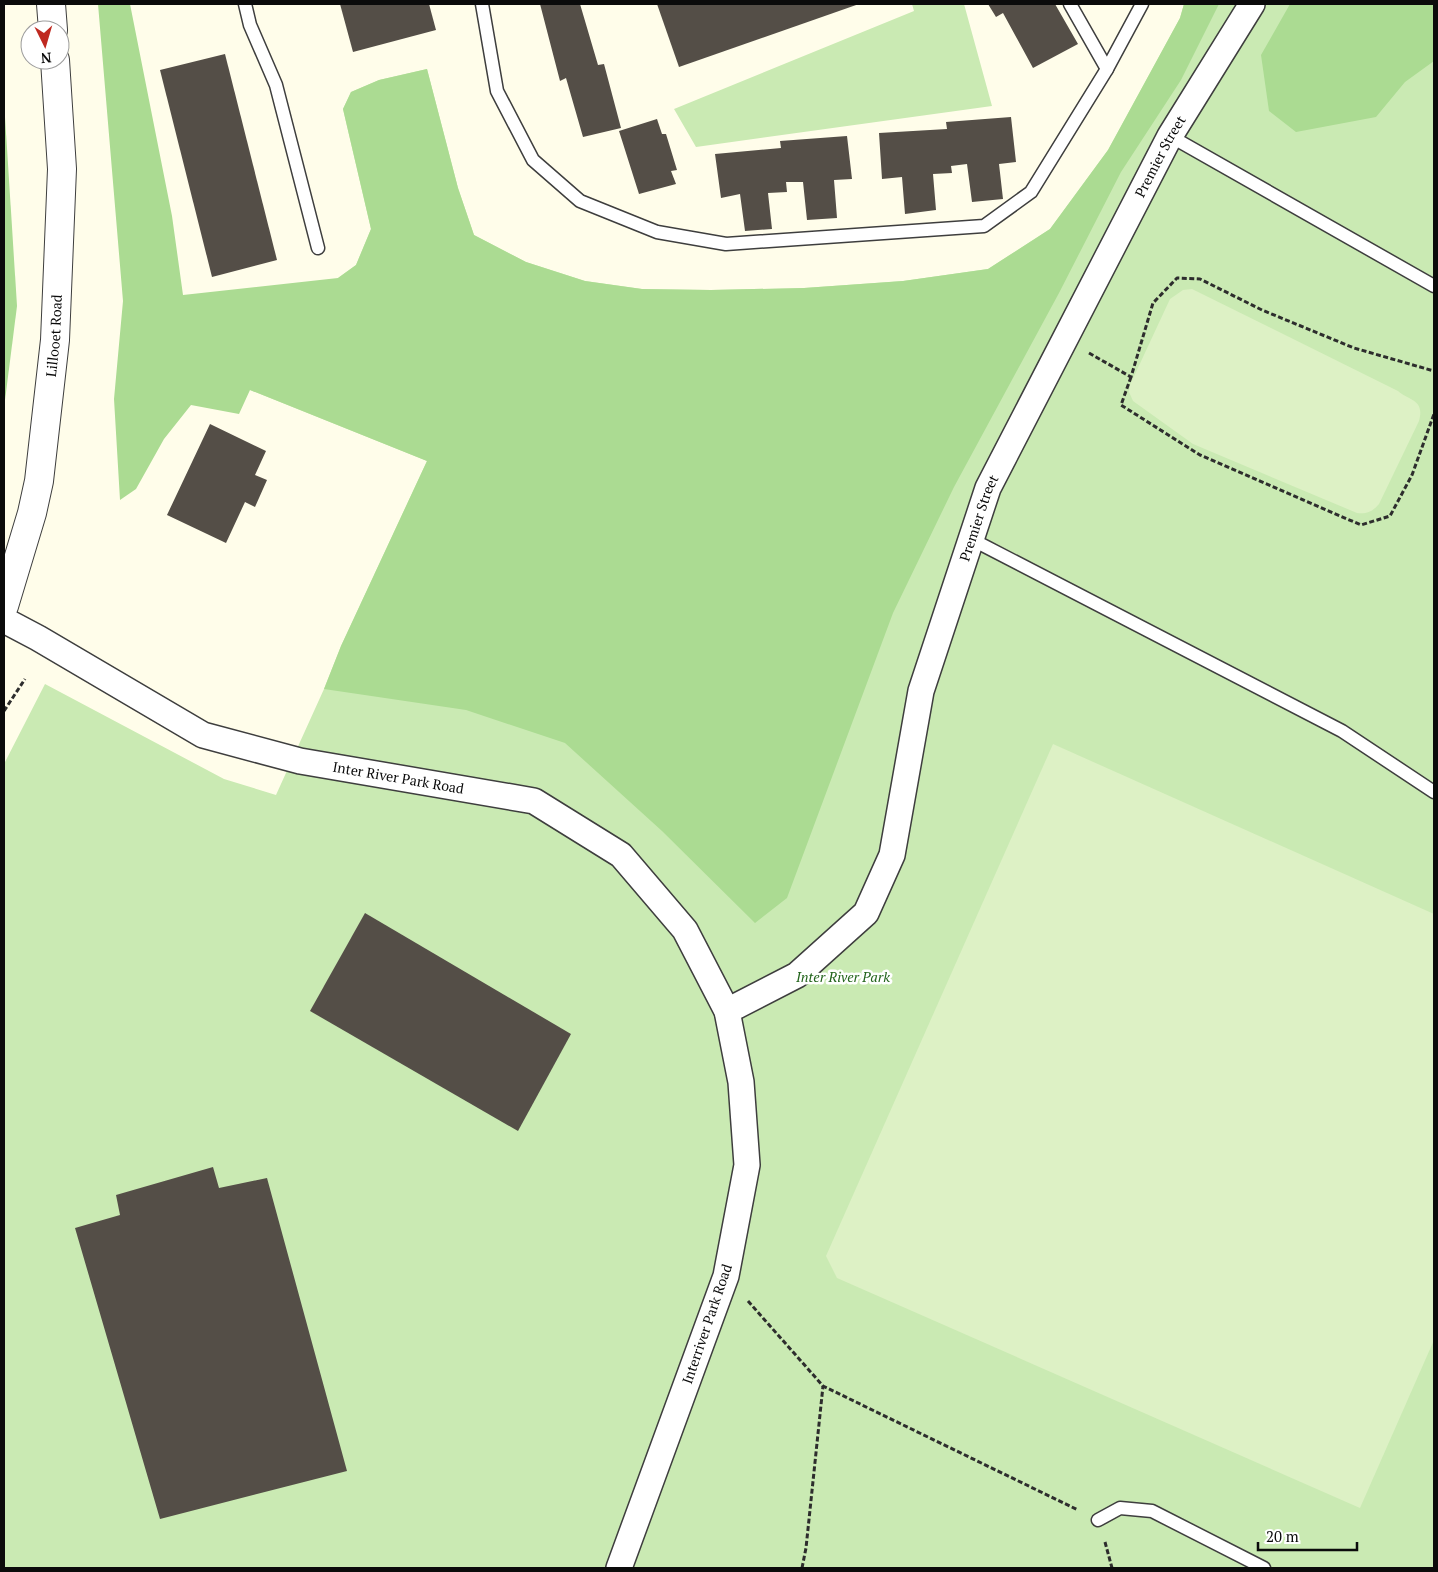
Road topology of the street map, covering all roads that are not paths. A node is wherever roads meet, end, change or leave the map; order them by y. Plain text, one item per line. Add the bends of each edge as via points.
1 (51, 4) edge
2 (245, 4) edge
3 (482, 4) edge
4 (1070, 4) edge
5 (1142, 4) edge
6 (1252, 4) edge
7 (52, 20) edge
8 (1107, 69) junction
9 (56, 70) edge
10 (1170, 136) junction
11 (318, 248) dead end
12 (1434, 286) edge
13 (971, 539) junction
14 (4, 606) edge
15 (4, 620) edge
16 (1434, 791) edge
17 (727, 1012) junction
18 (1098, 1520) road end
19 (619, 1568) edge
20 (1264, 1568) edge

1 - 7 street
2 - 11 lane via 250,25 276,85
3 - 8 lane via 497,91 533,160 580,200 657,232 726,244 984,226 1031,192
4 - 8 lane
5 - 8 lane
6 - 10 street, Premier Street
9 - 14 street, Lillooet Road via 62,169 56,340 39,481
10 - 12 lane
10 - 13 street, Premier Street via 988,488
13 - 16 lane via 1342,731
13 - 17 street, Premier Street via 921,691 892,855 866,913 797,974
15 - 17 street, Inter River Park Road via 203,735 300,761 534,801 621,855 685,930
17 - 19 street, Interriver Park Road via 741,1082 747,1165 726,1276
18 - 20 lane via 1120,1508 1152,1511

